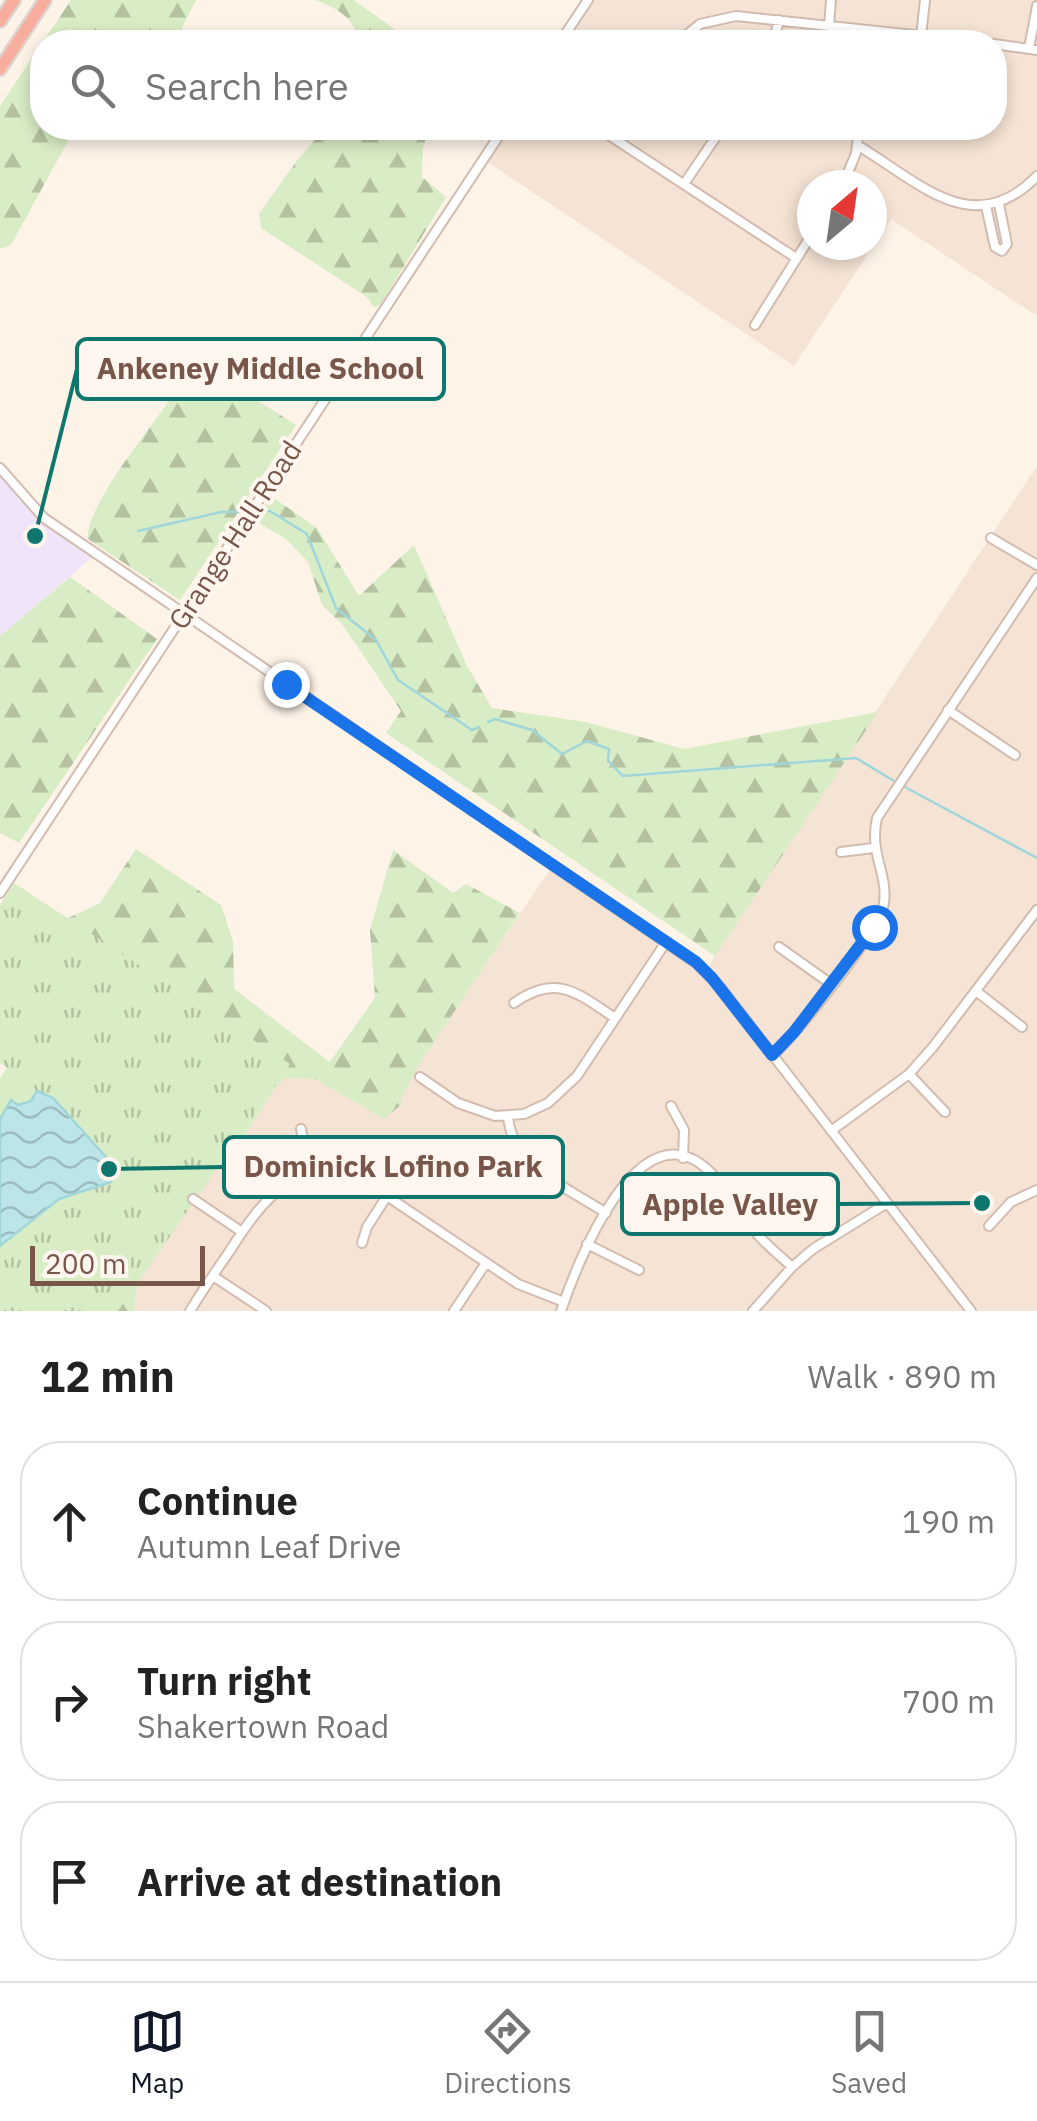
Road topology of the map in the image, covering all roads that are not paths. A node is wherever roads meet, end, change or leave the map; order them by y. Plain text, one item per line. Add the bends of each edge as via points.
1 (14, 0) edge
2 (45, 0) edge
3 (588, 0) edge
4 (831, 0) edge
5 (925, 0) edge
6 (1037, 6) edge
7 (779, 20) junction
8 (0, 21) edge
9 (828, 26) junction
10 (568, 30) edge
11 (691, 30) edge
12 (776, 30) edge
13 (870, 30) edge
14 (922, 30) edge
15 (1007, 46) edge
16 (1033, 49) edge
17 (0, 69) edge
18 (496, 140) edge
19 (616, 140) edge
20 (714, 140) edge
21 (858, 140) edge
22 (858, 145) junction
23 (849, 170) edge
24 (1037, 176) edge
25 (684, 184) junction
26 (998, 204) junction
27 (986, 206) junction
28 (796, 258) joint
29 (755, 325) dead end
30 (0, 468) edge
31 (992, 538) dead end
32 (1037, 566) edge
33 (1037, 578) edge
34 (184, 614) junction
35 (948, 710) junction
36 (1016, 755) dead end
37 (874, 848) junction
38 (841, 852) dead end
39 (0, 892) edge
40 (1037, 910) edge
41 (666, 942) junction
42 (779, 947) dead end
43 (831, 984) junction
44 (976, 991) junction
45 (514, 1003) dead end
46 (615, 1018) junction
47 (1022, 1027) dead end
48 (772, 1055) junction
49 (909, 1074) junction
50 (420, 1077) dead end
51 (671, 1106) dead end
52 (945, 1112) dead end
53 (508, 1117) junction
54 (301, 1129) dead end
55 (831, 1131) junction
56 (683, 1158) junction
57 (310, 1175) junction
58 (1037, 1190) edge
59 (387, 1196) junction
60 (193, 1199) dead end
61 (887, 1203) junction
62 (606, 1212) junction
63 (988, 1226) dead end
64 (242, 1232) junction
65 (362, 1243) dead end
66 (587, 1244) junction
67 (486, 1263) junction
68 (792, 1267) junction
69 (639, 1270) dead end
70 (213, 1276) junction
71 (563, 1307) edge
72 (190, 1311) edge
73 (266, 1311) edge
74 (454, 1311) edge
75 (753, 1311) edge
76 (971, 1311) edge

1 - 8 highway
2 - 17 highway
3 - 10 street
4 - 9 street
5 - 14 street
6 - 16 street
7 - 9 street
7 - 11 street via 718,18
7 - 12 street
9 - 13 street
15 - 16 street
18 - 34 street, Grange Hall Road
19 - 25 street
20 - 25 street
21 - 22 street
22 - 23 street
22 - 27 street via 935,194
24 - 26 street
25 - 28 street
26 - 27 street
26 - 27 street via 1008,244 1002,251
28 - 29 street
30 - 34 street via 44,518
31 - 32 street
33 - 35 street
34 - 39 street, Grange Hall Road
34 - 41 street
35 - 36 street
35 - 37 street via 882,810
37 - 38 street
37 - 43 street via 884,889 880,916
40 - 44 street
41 - 46 street
41 - 48 street via 712,978
42 - 43 street
43 - 48 street
44 - 47 street
44 - 49 street
45 - 46 street via 532,990 560,987
46 - 53 street via 563,1092
48 - 55 street
49 - 52 street
49 - 55 street
50 - 53 street via 470,1109
51 - 56 street via 684,1130
53 - 62 street via 524,1158
54 - 57 street
55 - 61 street
56 - 62 street via 641,1166
56 - 68 street via 705,1167
57 - 59 street via 354,1177
57 - 64 street via 272,1193
58 - 63 street via 1011,1202
59 - 65 street
59 - 67 street
60 - 64 street
61 - 68 street
61 - 76 street
62 - 66 street
64 - 70 street
66 - 69 street
66 - 71 street
67 - 71 street
67 - 74 street
68 - 75 street
70 - 72 street
70 - 73 street

